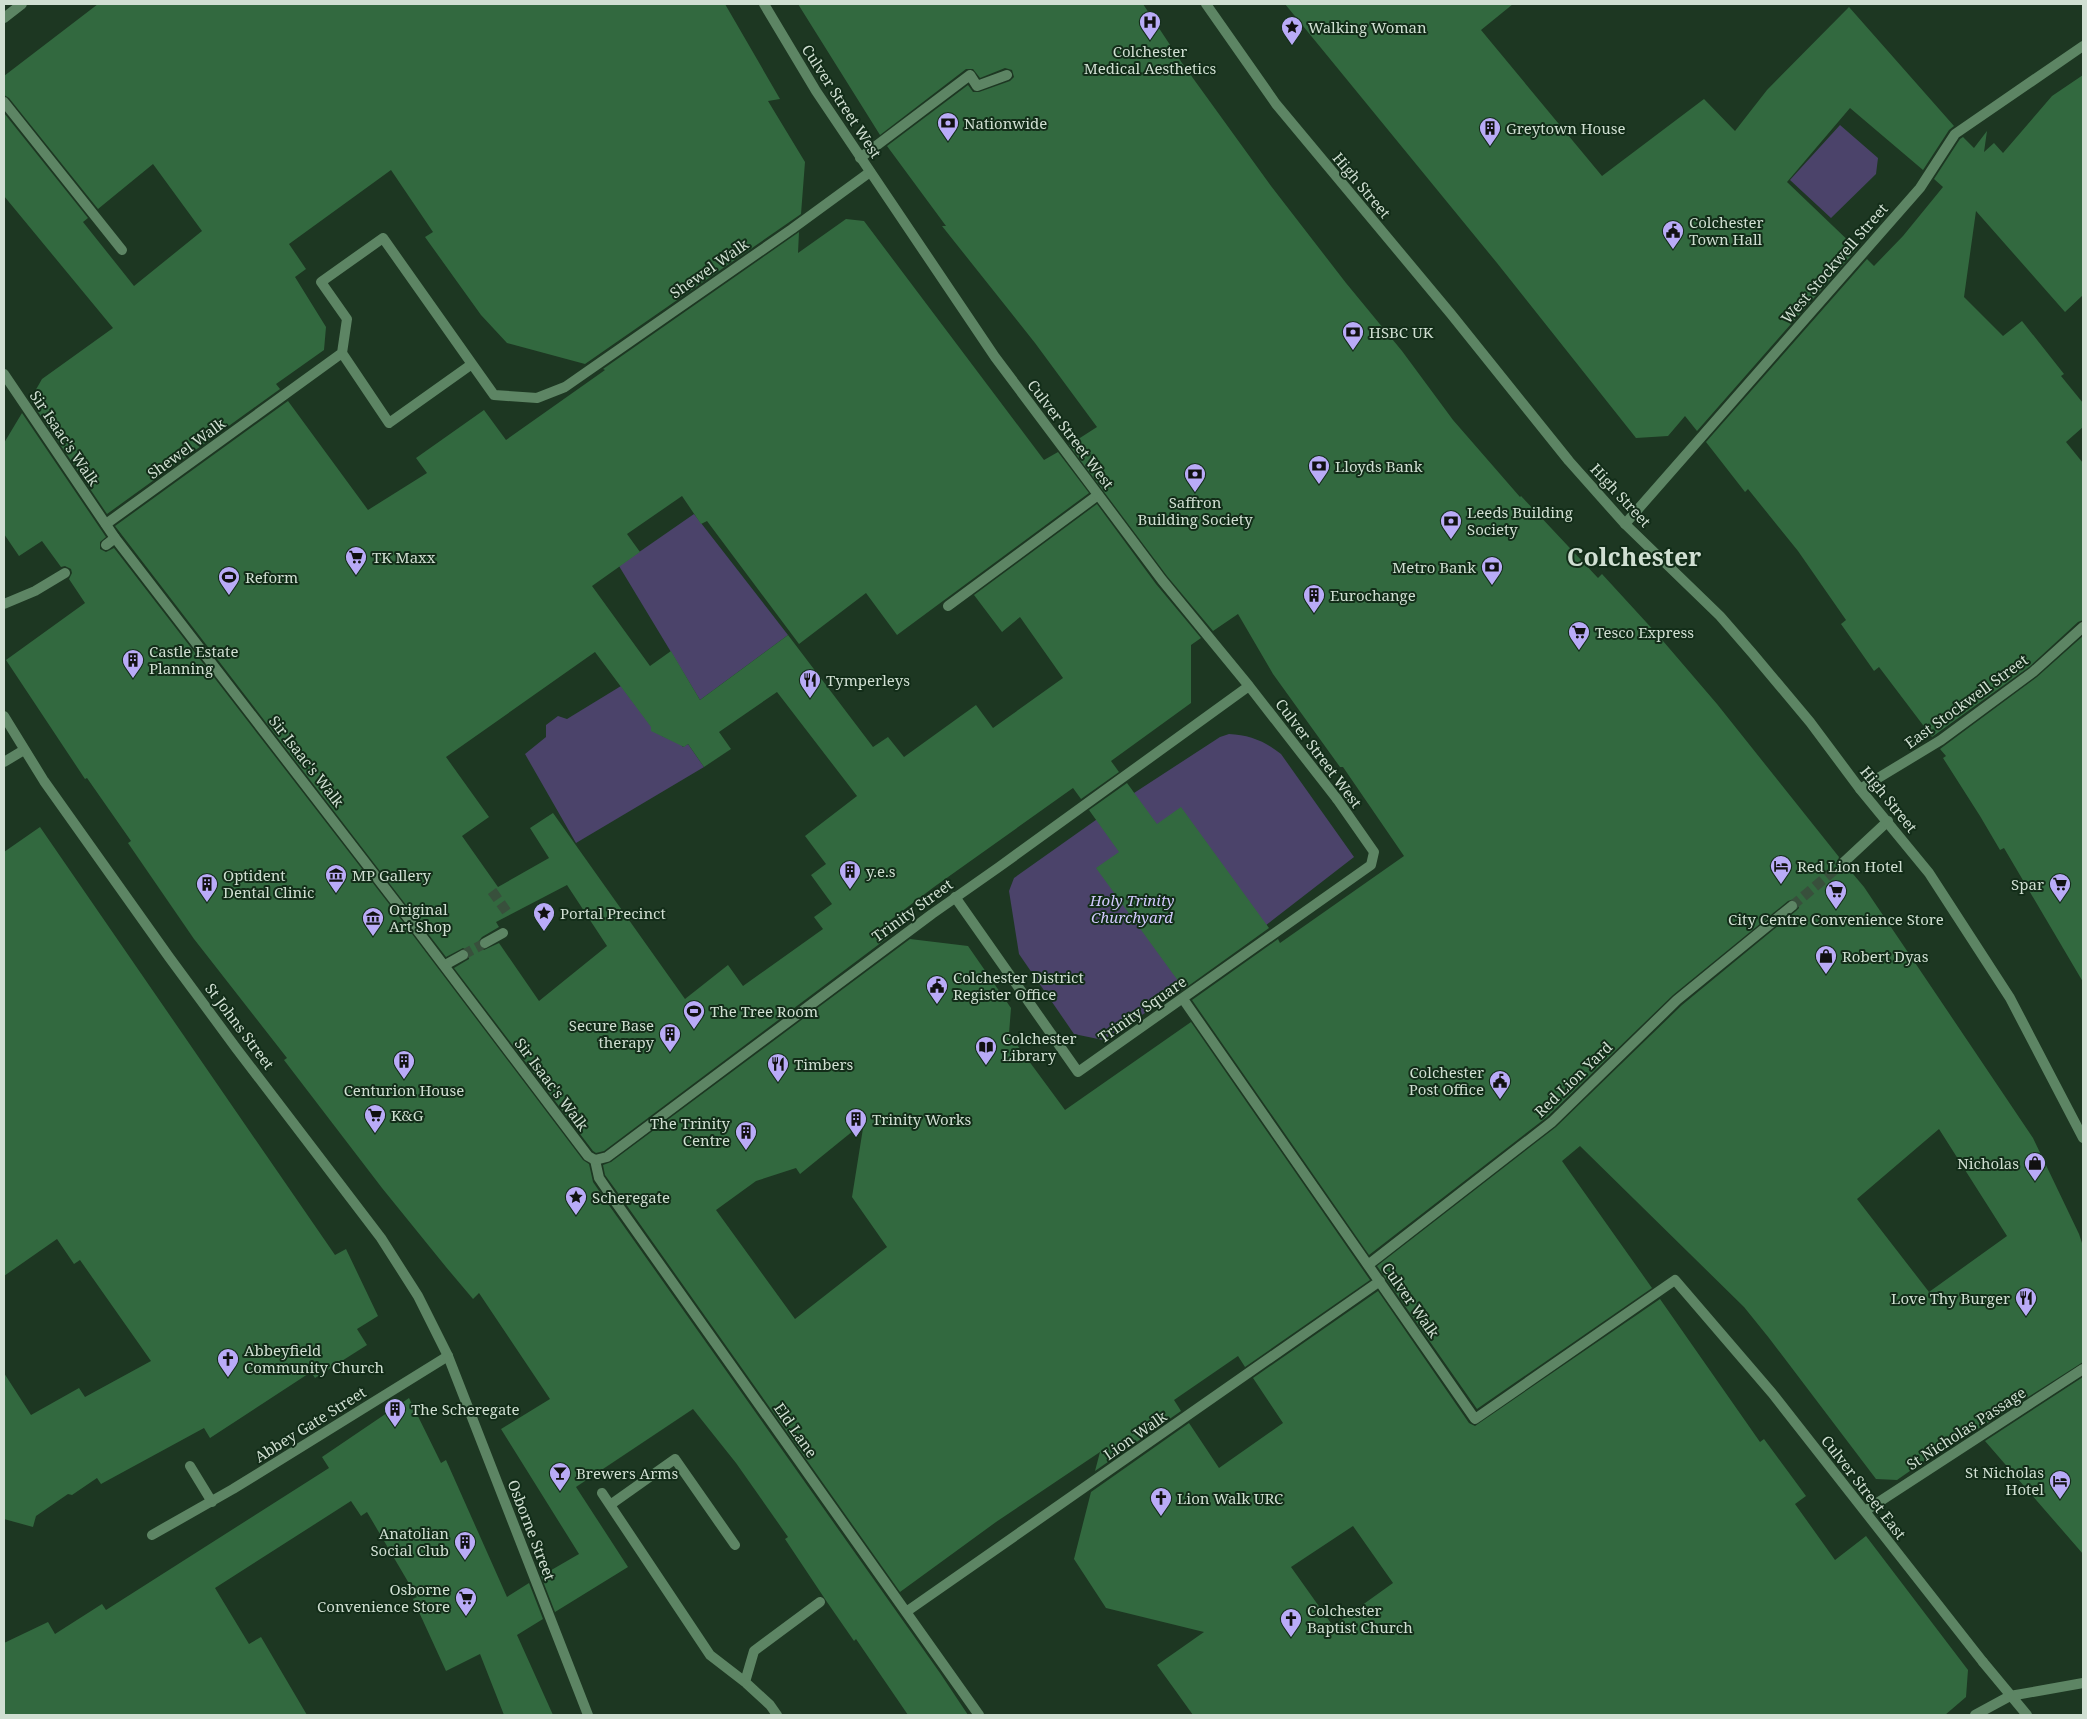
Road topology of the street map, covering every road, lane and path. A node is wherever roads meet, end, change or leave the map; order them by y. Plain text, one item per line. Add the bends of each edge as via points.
1 (22, 4) edge
2 (764, 4) edge
3 (1206, 4) edge
4 (4, 18) edge
5 (2083, 46) edge
6 (1007, 76) dead end
7 (4, 102) edge
8 (860, 158) junction
9 (870, 172) junction
10 (122, 250) dead end
11 (342, 353) junction
12 (472, 364) junction
13 (4, 374) edge
14 (1098, 495) junction
15 (106, 524) junction
16 (1625, 524) junction
17 (115, 538) junction
18 (106, 545) dead end
19 (65, 573) dead end
20 (4, 604) edge
21 (948, 606) dead end
22 (2083, 627) edge
23 (1249, 686) junction
24 (4, 716) edge
25 (24, 750) junction
26 (4, 762) edge
27 (1860, 789) junction
28 (1888, 821) junction
29 (1844, 862) tunnel mouth
30 (1372, 865) joint
31 (955, 897) junction
32 (1792, 906) tunnel mouth
33 (504, 933) dead end
34 (485, 943) tunnel mouth
35 (463, 955) tunnel mouth
36 (445, 966) junction
37 (1183, 999) junction
38 (2083, 1138) edge
39 (595, 1160) junction
40 (1368, 1265) junction
41 (1675, 1280) joint
42 (1380, 1281) junction
43 (448, 1356) junction
44 (2083, 1370) edge
45 (190, 1466) dead end
46 (602, 1493) dead end
47 (212, 1502) junction
48 (610, 1505) junction
49 (1865, 1512) junction
50 (152, 1535) dead end
51 (735, 1545) dead end
52 (820, 1602) dead end
53 (906, 1612) junction
54 (745, 1682) junction
55 (2083, 1683) edge
56 (2010, 1696) junction
57 (588, 1715) edge
58 (778, 1715) edge
59 (980, 1715) edge
60 (1974, 1715) edge
61 (2027, 1715) edge

1 - 4 street
2 - 8 street, Culver Street West
3 - 16 street, High Street via 1276,104 1569,461
5 - 16 street, West Stockwell Street via 1955,134 1920,188
6 - 8 street via 977,86 970,75
7 - 10 street
8 - 9 street, Culver Street West
9 - 12 street, Shewel Walk via 565,387 537,398 494,395
9 - 14 street, Culver Street West via 995,357
11 - 12 street via 389,424
11 - 12 street via 346,319 321,282 384,238
11 - 15 street, Shewel Walk
13 - 15 street, Sir Isaac's Walk
14 - 21 street
14 - 23 street, Culver Street West via 1162,580
15 - 17 street, Sir Isaac's Walk
16 - 27 street, High Street via 1720,616 1810,722
17 - 18 street
17 - 36 street, Sir Isaac's Walk
19 - 20 street via 35,592
22 - 27 street, East Stockwell Street via 2032,672 1941,740
23 - 30 street, Culver Street West via 1374,852
23 - 31 street, Trinity Street
24 - 25 street, St Johns Street
25 - 26 street
25 - 43 street, St Johns Street via 236,1048 381,1238 418,1296
27 - 28 street, High Street
28 - 29 street
28 - 38 street, High Street via 1929,873 2010,998
30 - 37 street, Trinity Square
31 - 37 street, Trinity Square via 1078,1072
31 - 39 street, Trinity Street via 607,1156
32 - 40 street, Red Lion Yard via 1677,1000 1552,1122
33 - 34 street
35 - 36 street
36 - 39 street, Sir Isaac's Walk via 588,1156
37 - 40 street, Culver Walk
39 - 53 street, Eld Lane via 600,1178 612,1197
40 - 42 street, Culver Walk
41 - 42 street, Culver Walk via 1475,1419
41 - 49 street, Culver Street East via 1766,1386
42 - 53 street, Lion Walk
43 - 47 street, Abbey Gate Street
43 - 57 street, Osborne Street
44 - 49 street, St Nicholas Passage
45 - 47 street
46 - 48 street
47 - 50 street, Abbey Gate Street
48 - 51 street via 675,1459
48 - 54 street via 710,1654
49 - 56 street, Culver Street East
52 - 54 street via 754,1651
53 - 59 street, Eld Lane
54 - 58 street
55 - 56 street
56 - 60 street
56 - 61 street, Culver Street East

